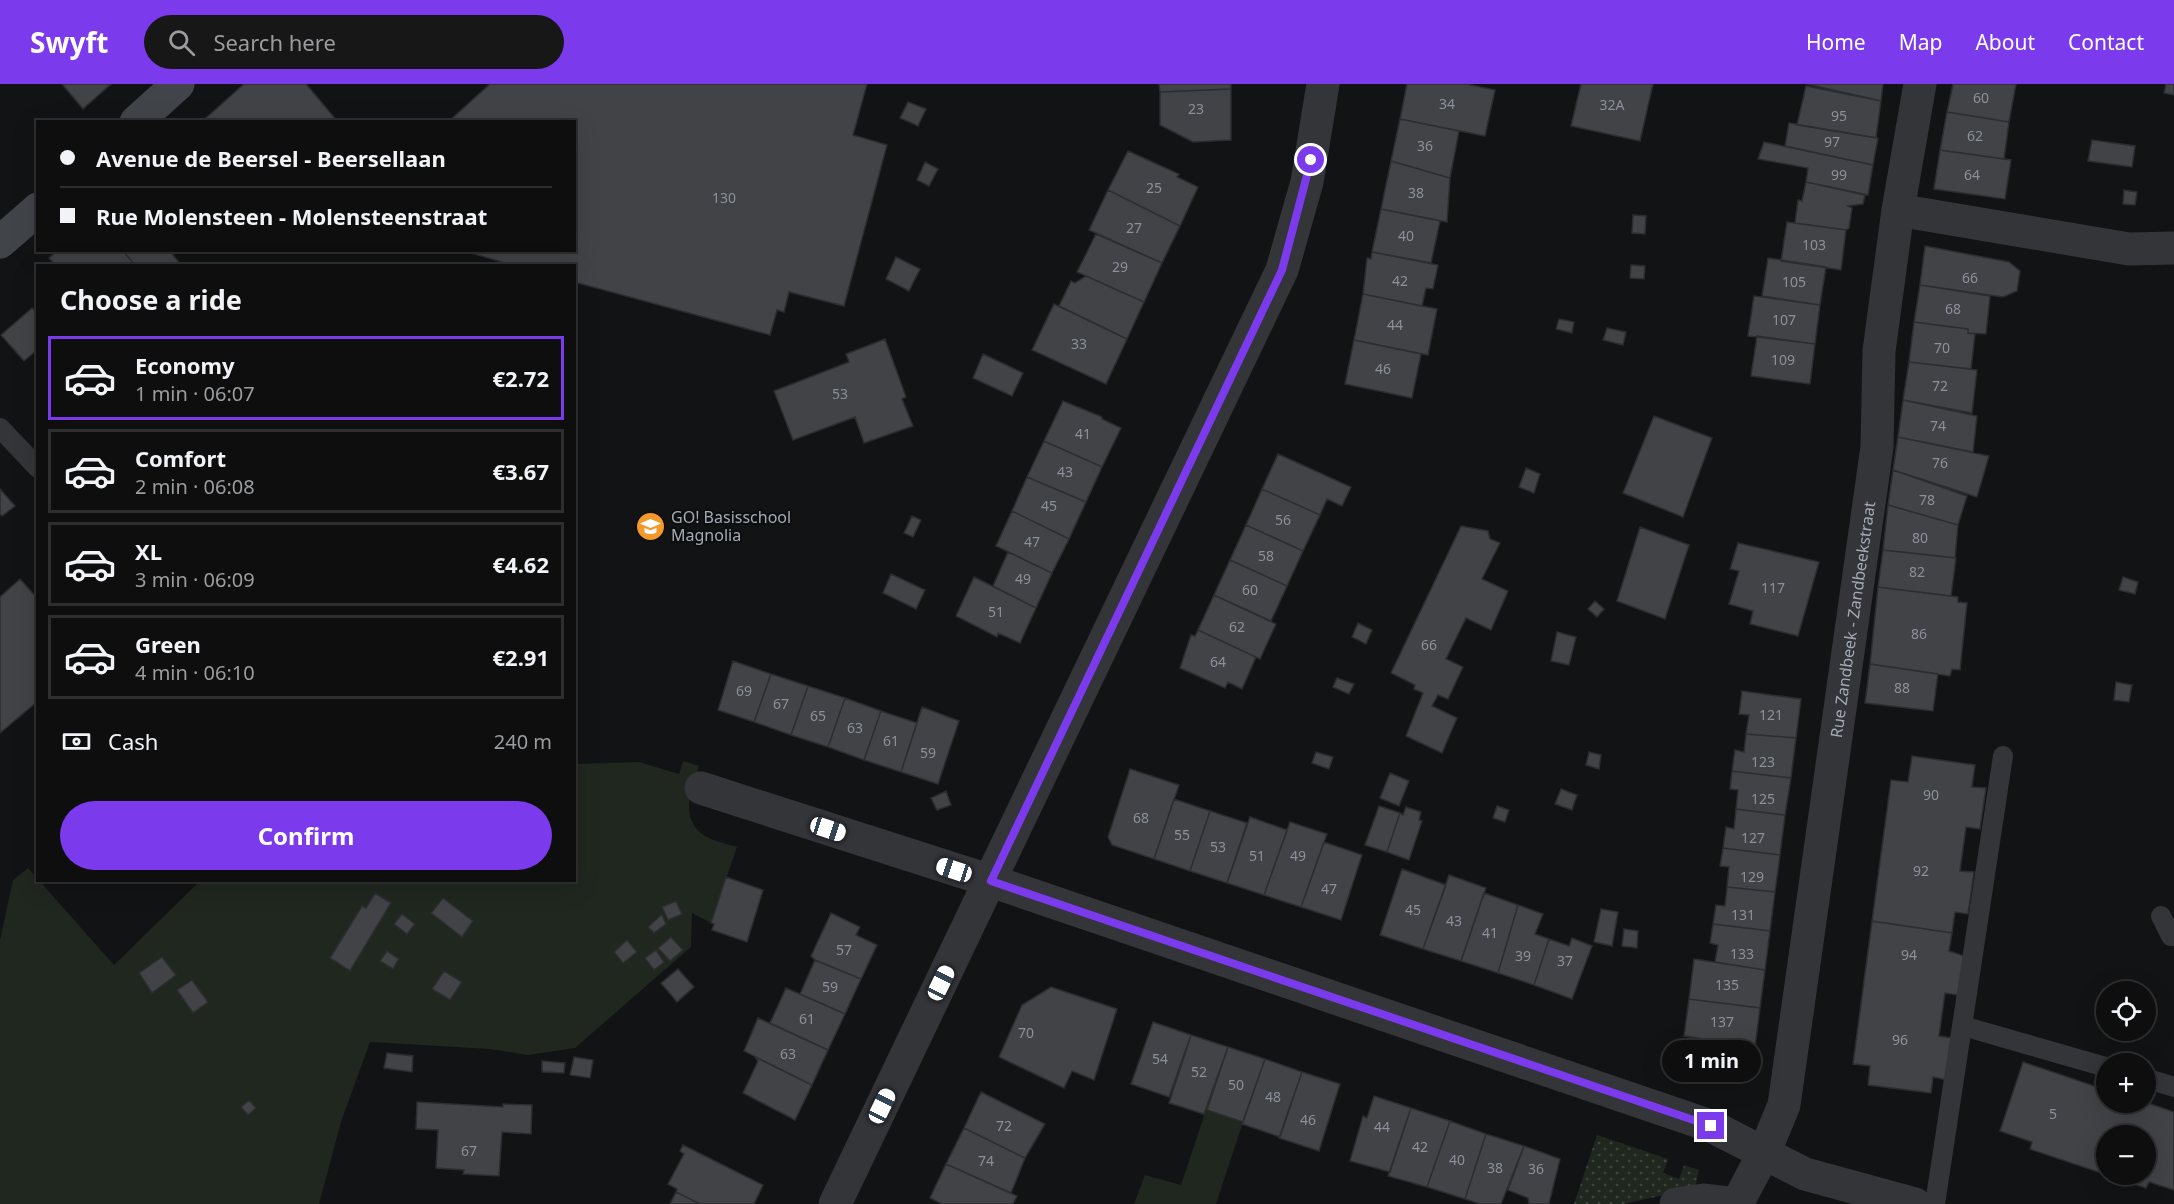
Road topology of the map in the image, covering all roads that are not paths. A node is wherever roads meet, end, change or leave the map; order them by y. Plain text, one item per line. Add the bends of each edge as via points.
1 (178, 84) edge
2 (1323, 84) edge
3 (1920, 84) edge
4 (138, 120) edge
5 (1898, 210) junction
6 (36, 211) edge
7 (0, 242) edge
8 (2174, 248) edge
9 (0, 428) edge
10 (36, 466) edge
11 (2003, 756) dead end
12 (701, 788) dead end
13 (991, 881) junction
14 (2161, 916) dead end
15 (2174, 936) edge
16 (1963, 1026) junction
17 (2096, 1064) edge
18 (2156, 1081) edge
19 (2174, 1087) edge
20 (1765, 1151) junction
21 (835, 1204) edge
22 (1676, 1204) edge
23 (1737, 1204) edge
24 (1915, 1204) edge
25 (1935, 1204) edge

1 - 4 main road
2 - 13 street via 1307,182 1282,270
3 - 5 street, Rue Zandbeek - Zandbeekstraat
5 - 8 street via 2128,249
5 - 20 street, Rue Zandbeek - Zandbeekstraat via 1879,351 1877,447 1784,1105
6 - 7 main road
9 - 10 lane
11 - 16 lane
12 - 13 street
13 - 20 street via 1711,1126
13 - 21 street
14 - 15 lane
16 - 17 lane
16 - 25 lane
18 - 19 lane
20 - 23 street, Rue Zandbeek - Zandbeekstraat
20 - 24 street via 1805,1174
22 - 23 street via 1703,1200

